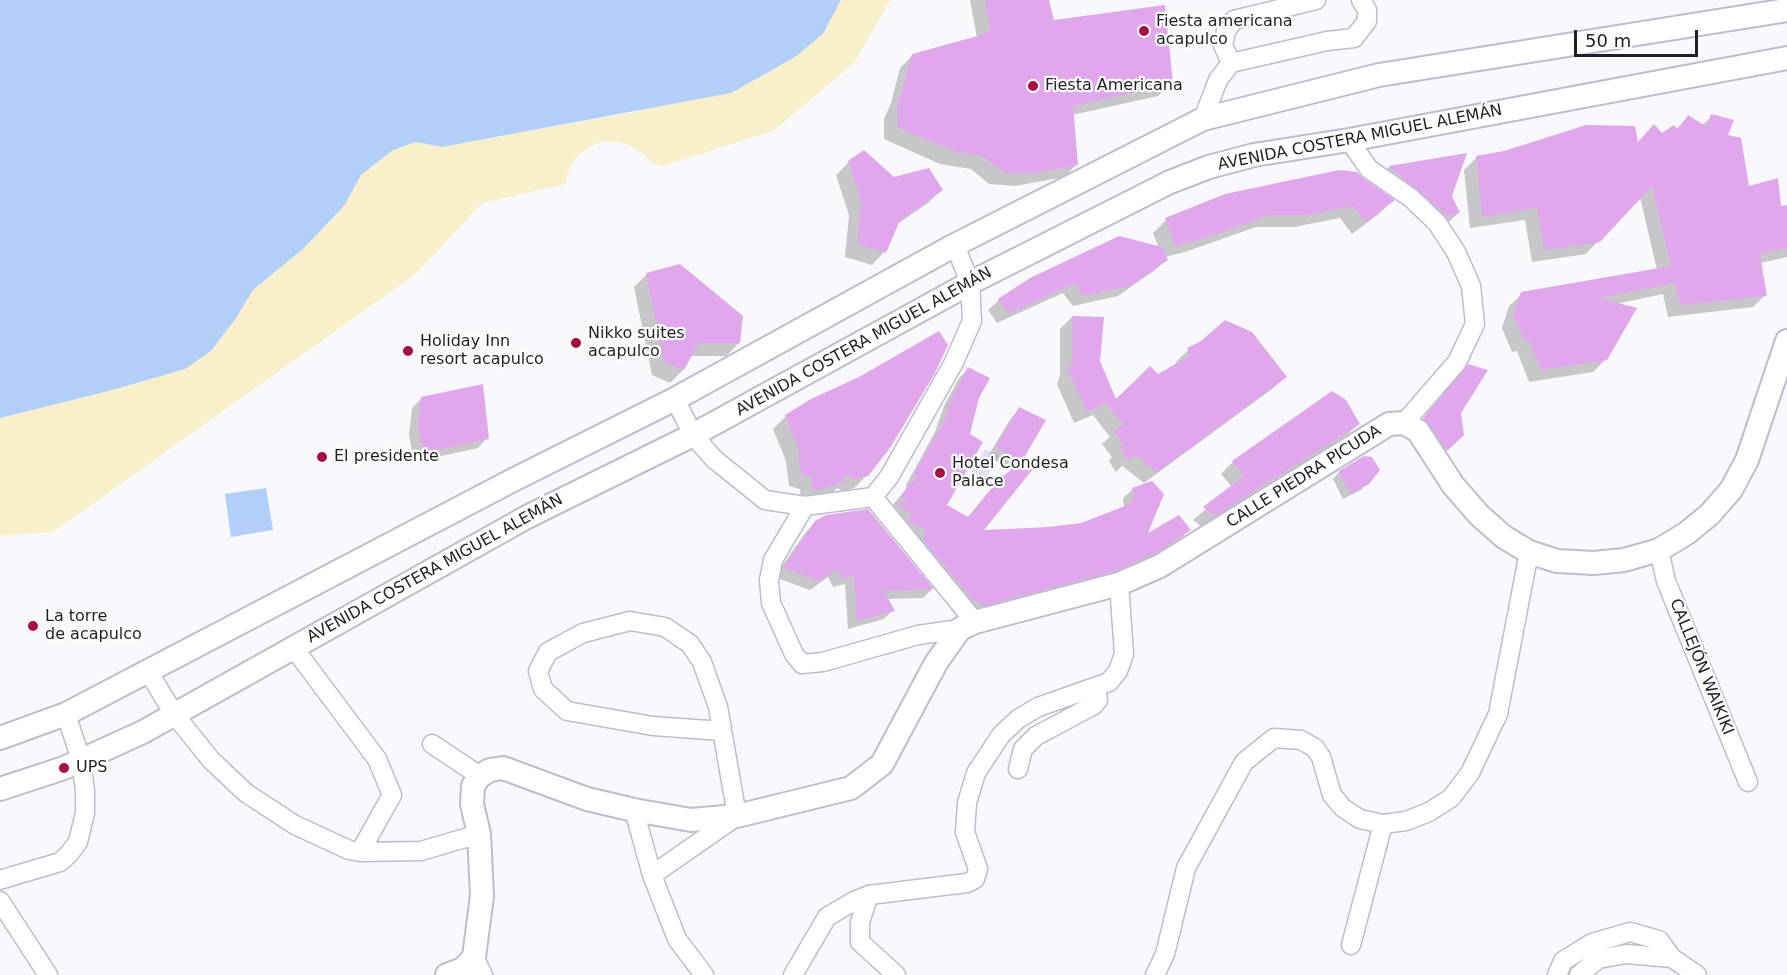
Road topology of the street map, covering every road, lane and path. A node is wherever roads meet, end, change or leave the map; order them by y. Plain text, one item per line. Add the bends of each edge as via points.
1 (1316, 0) edge
2 (1361, 0) edge
3 (1787, 10) edge
4 (1787, 58) edge
5 (1231, 63) junction
6 (1203, 119) junction
7 (1349, 140) junction
8 (955, 245) junction
9 (970, 283) junction
10 (1787, 341) edge
11 (675, 399) junction
12 (1404, 423) junction
13 (693, 435) junction
14 (873, 497) junction
15 (805, 506) junction
16 (1659, 550) junction
17 (1529, 552) junction
18 (1119, 584) junction
19 (968, 626) junction
20 (293, 647) junction
21 (148, 671) junction
22 (1096, 688) junction
23 (66, 714) junction
24 (174, 714) junction
25 (722, 731) junction
26 (0, 738) edge
27 (432, 744) dead end
28 (81, 760) junction
29 (1018, 769) dead end
30 (480, 776) junction
31 (1748, 782) dead end
32 (0, 789) edge
33 (634, 810) junction
34 (737, 816) junction
35 (1383, 824) junction
36 (479, 834) junction
37 (360, 852) junction
38 (652, 875) junction
39 (0, 880) edge
40 (861, 898) junction
41 (0, 901) edge
42 (1351, 945) dead end
43 (1672, 958) junction
44 (479, 966) edge
45 (48, 975) edge
46 (447, 975) edge
47 (704, 975) edge
48 (793, 975) edge
49 (896, 975) edge
50 (1155, 975) edge
51 (1557, 975) edge
52 (1580, 975) edge
53 (1697, 975) edge

1 - 5 street via 1234,20 1223,45
2 - 5 street via 1367,10 1367,21 1354,38
3 - 6 main road via 1379,75
4 - 7 main road, AVENIDA COSTERA MIGUEL ALEMÁN
5 - 6 street via 1218,80
6 - 8 main road
7 - 9 main road, AVENIDA COSTERA MIGUEL ALEMÁN via 1254,155 1209,167
7 - 12 street, CALLE PIEDRA PICUDA via 1369,169 1411,198 1437,223 1471,286 1475,324 1457,362
8 - 9 street
8 - 11 main road
9 - 13 main road, AVENIDA COSTERA MIGUEL ALEMÁN
9 - 14 street via 972,321 953,364 889,477
10 - 16 main road via 1747,460 1731,490 1710,514
11 - 13 street
11 - 21 main road
12 - 17 main road via 1418,430 1479,515
12 - 18 main road, CALLE PIEDRA PICUDA via 1389,424 1160,566
13 - 15 street via 714,459 765,500
13 - 20 main road, AVENIDA COSTERA MIGUEL ALEMÁN via 527,517
14 - 15 street
14 - 19 street
15 - 19 street, CALLE PIEDRA PICUDA via 773,560 769,580 771,603 802,664
16 - 17 main road via 1594,563 1557,561
16 - 31 street, CALLEJÓN WAIKIKI via 1666,580
17 - 35 street via 1497,714 1470,773 1451,798 1429,812
18 - 19 main road, CALLE PIEDRA PICUDA
18 - 22 street via 1124,654 1109,682
19 - 34 main road via 936,663 882,764 851,788
20 - 24 main road, AVENIDA COSTERA MIGUEL ALEMÁN
20 - 37 street via 377,759 392,795
21 - 23 main road
21 - 24 street
22 - 29 street via 1098,700 1094,705 1036,736 1023,749
22 - 40 street via 1038,707 1018,718 1001,735 976,773 967,803 966,832 978,869 975,879 967,884
23 - 26 main road
23 - 28 street
24 - 28 main road, AVENIDA COSTERA MIGUEL ALEMÁN
24 - 37 street via 211,760 246,793 295,825
25 - 25 street via 702,662 690,644 665,627 630,621 583,633 548,652 538,671 543,689 567,711 653,726
25 - 34 street
27 - 30 street
28 - 32 main road, AVENIDA COSTERA MIGUEL ALEMÁN
28 - 39 street via 86,813 78,842 51,866
30 - 33 main road via 503,768 587,799
30 - 36 main road via 473,786 472,804
33 - 34 main road via 691,820
33 - 38 street
34 - 38 street
35 - 42 street
35 - 50 street via 1360,819 1343,808 1332,795 1315,748 1301,740 1274,738 1244,762 1186,868 1165,954
36 - 37 street via 421,851
36 - 44 main road
38 - 47 street via 677,939
40 - 48 street via 827,916
40 - 49 street via 860,942
41 - 45 street
43 - 51 street via 1659,940 1630,932 1592,943 1563,961
43 - 52 street via 1626,954 1598,959
43 - 53 street
44 - 46 main road

